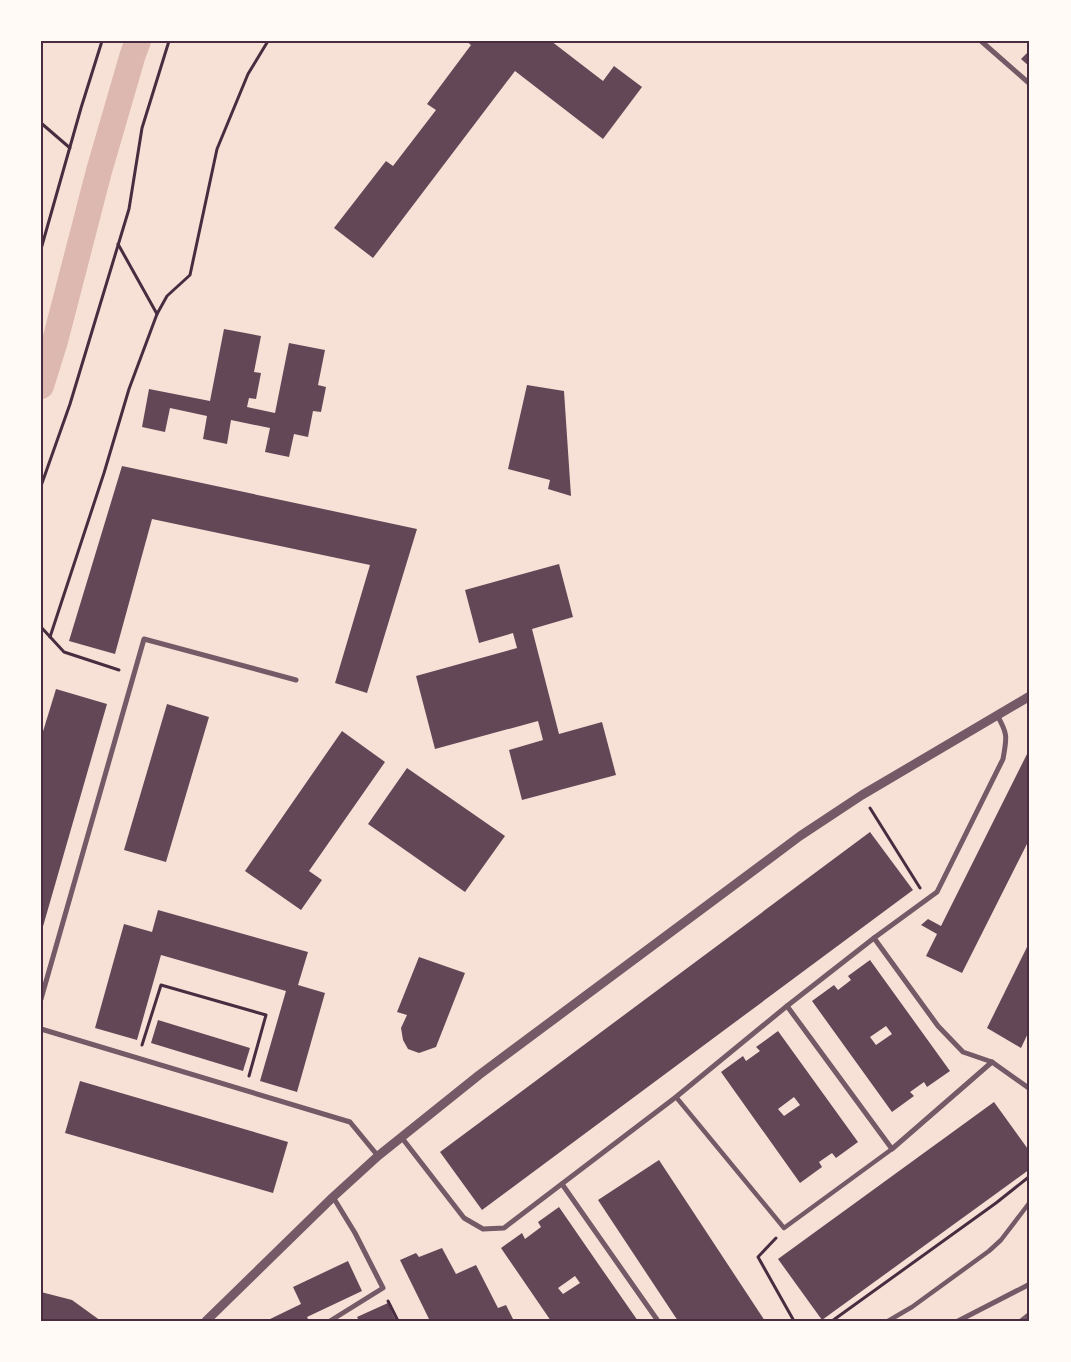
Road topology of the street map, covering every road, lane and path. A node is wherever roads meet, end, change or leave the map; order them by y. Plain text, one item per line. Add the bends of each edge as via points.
1 (102, 41) edge
2 (168, 41) edge
3 (268, 41) edge
4 (981, 41) edge
5 (1030, 84) edge
6 (41, 124) edge
7 (70, 148) junction
8 (118, 244) junction
9 (41, 249) edge
10 (157, 314) junction
11 (41, 486) edge
12 (41, 627) edge
13 (50, 636) junction
14 (134, 676) junction
15 (296, 680) dead end
16 (1030, 696) edge
17 (997, 715) junction
18 (862, 795) junction
19 (926, 899) junction
20 (874, 938) junction
21 (41, 998) edge
22 (787, 1006) junction
23 (41, 1028) edge
24 (138, 1058) junction
25 (992, 1062) junction
26 (1030, 1090) edge
27 (245, 1091) junction
28 (676, 1097) junction
29 (402, 1138) junction
30 (892, 1149) junction
31 (378, 1156) junction
32 (1030, 1176) edge
33 (562, 1184) junction
34 (333, 1197) junction
35 (1030, 1202) edge
36 (784, 1228) junction
37 (1030, 1284) edge
38 (383, 1288) junction
39 (1030, 1314) edge
40 (206, 1321) edge
41 (330, 1321) edge
42 (398, 1321) edge
43 (658, 1321) edge
44 (794, 1321) edge
45 (832, 1321) edge
46 (888, 1321) edge
47 (958, 1321) edge
48 (1021, 1321) edge

1 - 7 path
2 - 8 path via 142,128 129,209
3 - 10 path via 248,74 217,149 190,275 167,296
4 - 5 street
6 - 7 path
7 - 9 path
8 - 10 path
8 - 11 path via 70,404
10 - 13 path via 129,389
12 - 13 path
13 - 14 path via 64,652
14 - 15 street via 144,639
14 - 21 street
16 - 17 street
17 - 18 street
17 - 19 street via 1007,738 1003,759 937,892
18 - 19 path
18 - 29 street via 760,865 478,1076
19 - 20 street
20 - 22 street
20 - 25 street via 938,1026 962,1052
22 - 28 street
22 - 30 street
23 - 24 street
24 - 27 street
24 - 27 path via 161,984 266,1015
25 - 26 street
25 - 30 street
27 - 31 street via 350,1122
28 - 33 street
28 - 36 street
29 - 31 street
29 - 33 street via 464,1218 483,1229 504,1228
30 - 36 street
31 - 34 street
32 - 45 path
33 - 43 street
34 - 38 street
34 - 40 street
35 - 46 street via 989,1251
36 - 44 path via 758,1258
37 - 47 street
38 - 41 street
38 - 42 path
39 - 48 street

